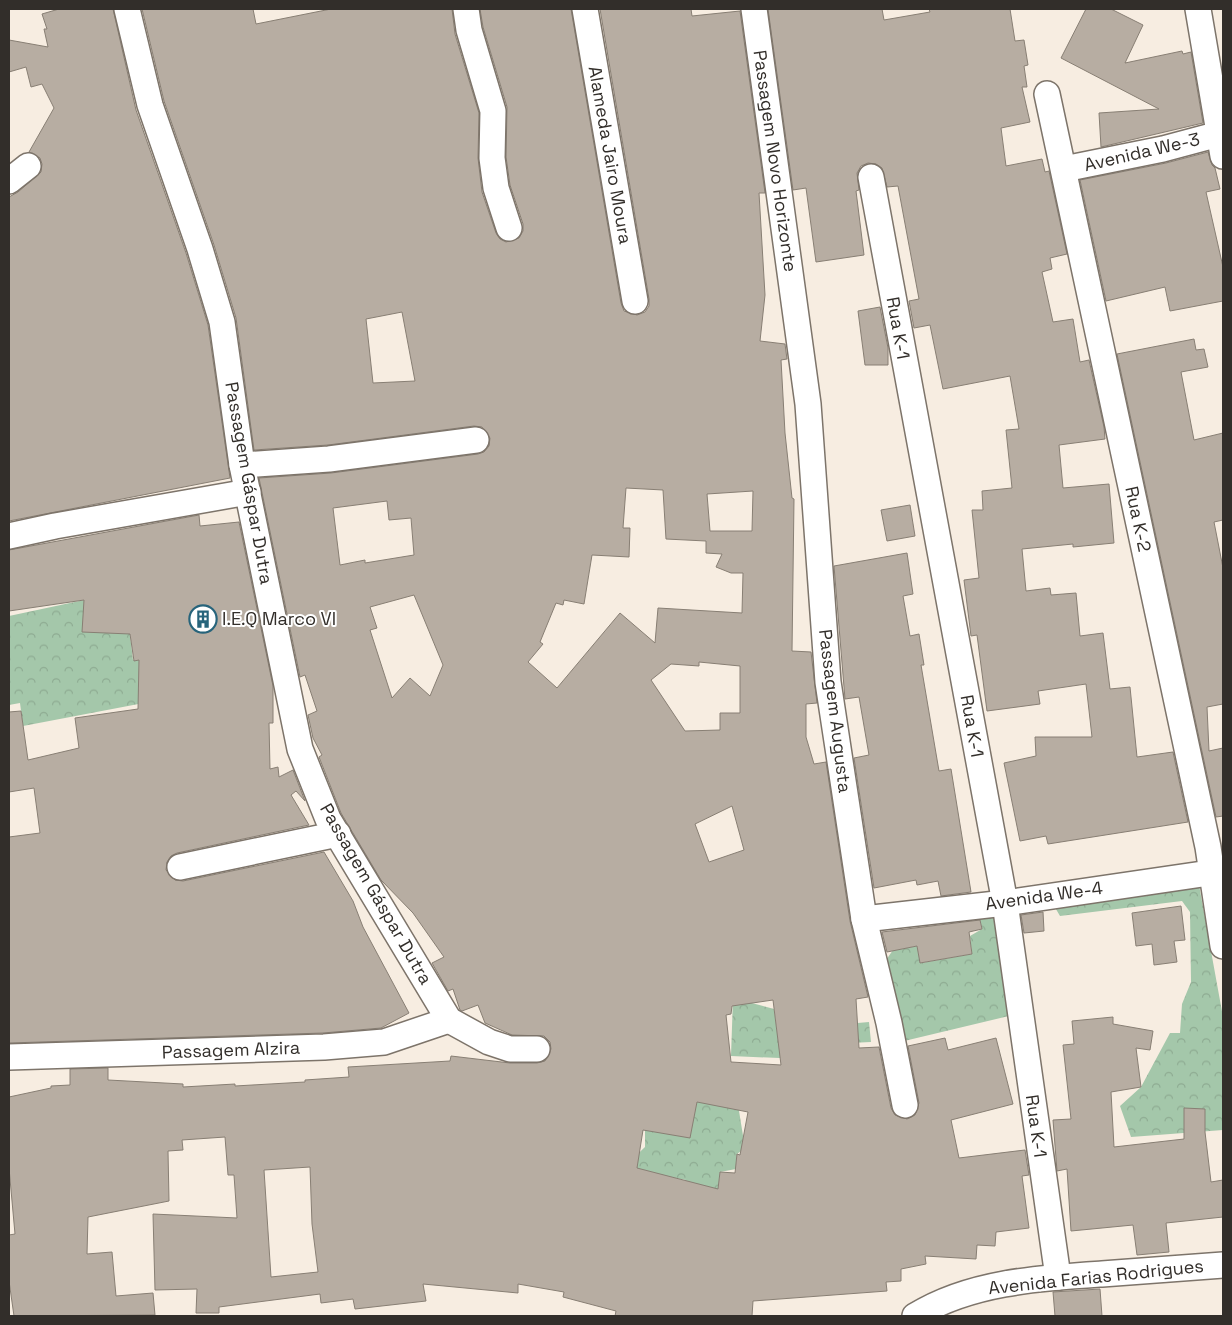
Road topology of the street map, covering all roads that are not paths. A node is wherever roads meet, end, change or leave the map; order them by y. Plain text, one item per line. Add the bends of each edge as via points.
1 (127, 9) edge
2 (466, 9) edge
3 (585, 9) edge
4 (754, 9) edge
5 (1198, 9) edge
6 (1047, 94) dead end
7 (1221, 145) edge
8 (1064, 169) junction
9 (871, 177) dead end
10 (509, 228) dead end
11 (635, 302) dead end
12 (795, 312) joint
13 (476, 440) dead end
14 (242, 465) junction
15 (248, 492) junction
16 (9, 536) edge
17 (338, 834) junction
18 (180, 866) dead end
19 (1218, 872) edge
20 (1004, 902) junction
21 (864, 919) junction
22 (1223, 946) edge
23 (449, 1020) junction
24 (536, 1048) dead end
25 (9, 1057) edge
26 (905, 1105) dead end
27 (1223, 1265) edge
28 (1058, 1277) junction
29 (915, 1316) edge

1 - 14 street, Passagem Gáspar Dutra via 150,105 222,322
2 - 10 street via 493,111 492,158 496,188
3 - 11 street, Alameda Jairo Moura
4 - 12 street, Passagem Novo Horizonte
5 - 7 street
6 - 8 street, Rua K-2
7 - 8 street, Avenida We-3 via 1163,149
8 - 19 street, Rua K-2
9 - 20 street, Rua K-1
12 - 21 street, Passagem Augusta via 808,404 828,682
13 - 14 street via 329,459
14 - 15 street, Passagem Gáspar Dutra
15 - 16 street
15 - 17 street, Passagem Gáspar Dutra via 300,749 328,819
17 - 18 street
17 - 23 street, Passagem Gáspar Dutra
19 - 20 street, Avenida We-4
19 - 22 street, Rua K-2
20 - 21 street, Avenida We-4
20 - 28 street, Rua K-1
21 - 26 street, Passagem Augusta
23 - 24 street via 489,1042 510,1049
23 - 25 street, Passagem Alzira via 384,1042 324,1047
27 - 28 street, Avenida Farias Rodrigues
28 - 29 street, Avenida Farias Rodrigues via 976,1289

